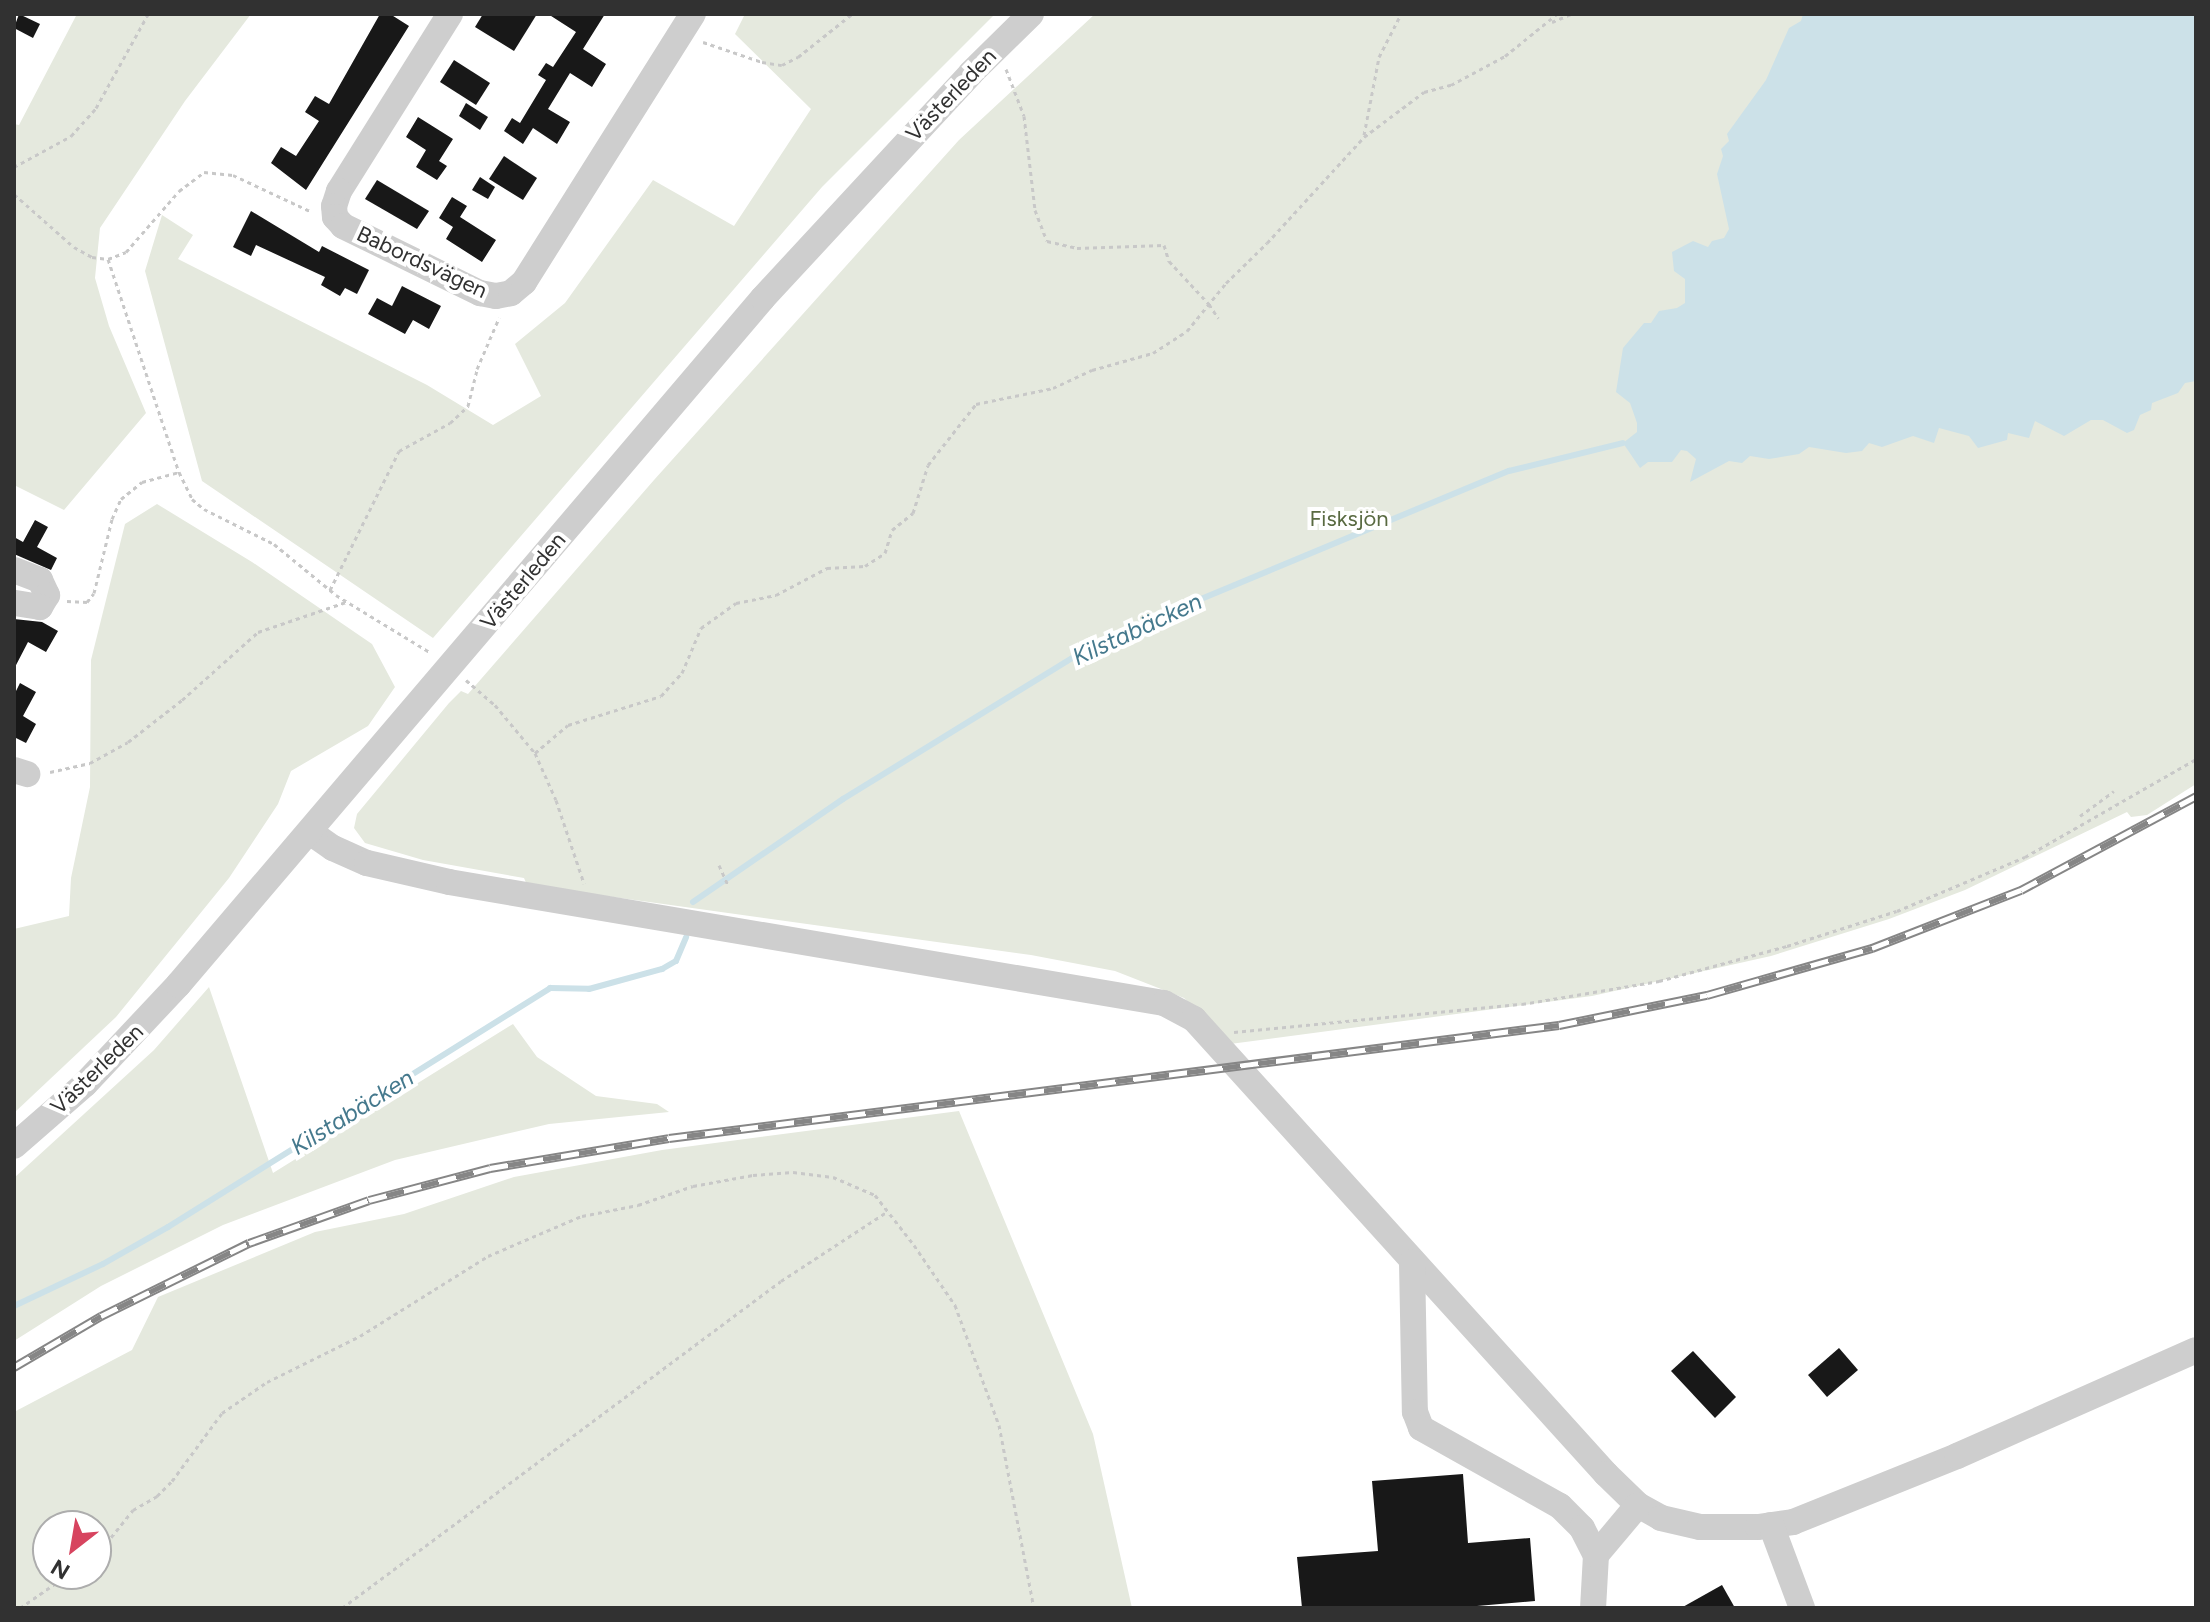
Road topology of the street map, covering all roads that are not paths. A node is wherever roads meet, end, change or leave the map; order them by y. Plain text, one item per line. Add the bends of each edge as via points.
1 (450, 14) edge
2 (1031, 14) edge
3 (687, 24) edge
4 (14, 570) edge
5 (14, 603) edge
6 (310, 832) junction
7 (14, 1146) edge
8 (1412, 1262) junction
9 (2196, 1350) edge
10 (1638, 1505) junction
11 (1771, 1525) junction
12 (1596, 1555) junction
13 (1593, 1608) edge
14 (1802, 1608) edge

1 - 3 street, Babordsvägen via 339,191 335,217 343,226 496,296 511,293 524,282
2 - 6 street, Västerleden via 763,298
4 - 5 street via 40,580 47,595 40,607
6 - 7 street, Västerleden via 132,1036
6 - 8 street via 333,848 401,872 1164,1003 1194,1019
8 - 10 street
8 - 12 street via 1415,1412 1421,1428 1560,1506 1582,1528
9 - 11 street via 1957,1456 1793,1522
10 - 11 street via 1661,1518 1700,1527
10 - 12 street
11 - 14 street
12 - 13 street

